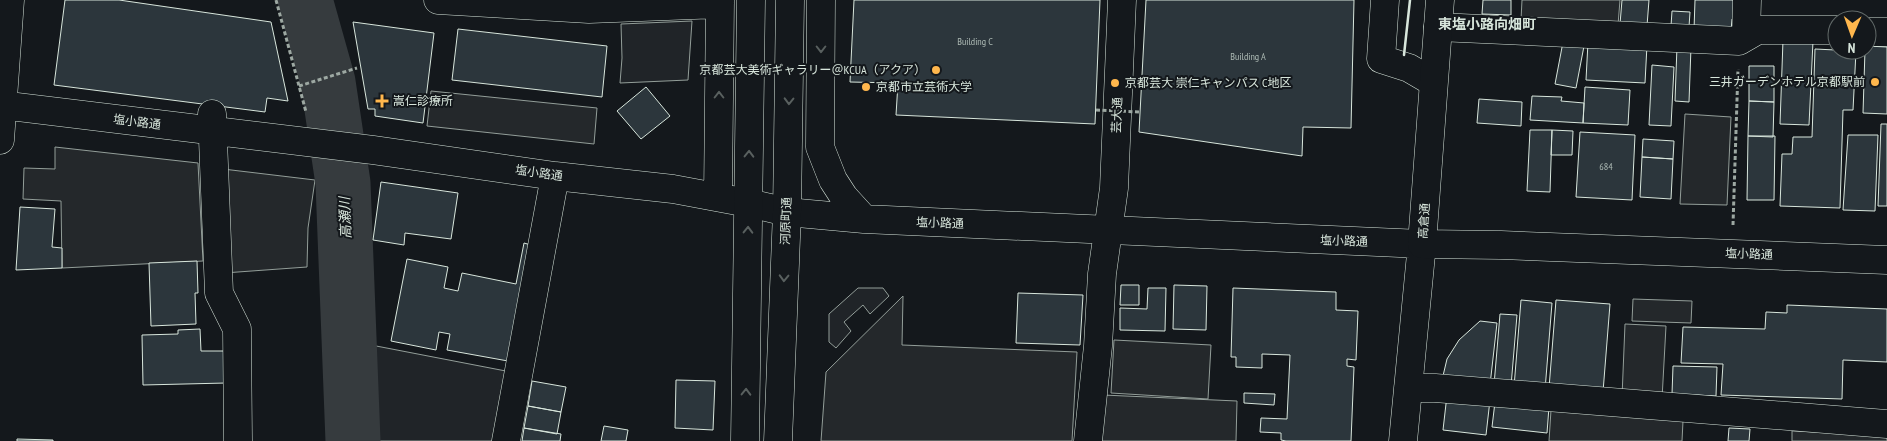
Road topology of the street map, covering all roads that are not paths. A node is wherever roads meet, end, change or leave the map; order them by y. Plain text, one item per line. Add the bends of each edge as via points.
1 (10, 0) edge
2 (438, 0) edge
3 (751, 0) edge
4 (790, 0) edge
5 (821, 0) edge
6 (1122, 0) edge
7 (1385, 0) edge
8 (1440, 0) edge
9 (1747, 0) edge
10 (720, 2) edge
11 (1438, 26) junction
12 (1827, 30) edge
13 (1743, 39) junction
14 (1433, 82) junction
15 (1, 106) edge
16 (213, 122) junction
17 (0, 140) edge
18 (555, 176) junction
19 (718, 196) junction
20 (748, 203) junction
21 (787, 212) junction
22 (864, 219) junction
23 (1108, 230) junction
24 (1422, 244) junction
25 (1887, 260) edge
26 (1408, 388) junction
27 (1887, 424) edge
28 (238, 441) edge
29 (506, 441) edge
30 (745, 441) edge
31 (778, 441) edge
32 (1088, 441) edge
33 (1403, 441) edge

1 - 15 main road
2 - 10 main road via 589,9
20 -> 3 main road
4 -> 21 main road, 河原町通
5 -> 22 main road via 820,147 833,180
6 - 23 main road, 芸大通 via 1114,188
7 - 14 main road via 1382,59 1409,68
8 - 11 main road, 高倉通
9 - 13 main road
19 -> 10 main road
11 - 13 main road
11 - 14 main road, 高倉通
12 - 13 main road via 1758,30
14 - 24 main road, 高倉通
15 - 16 main road, 塩小路通
15 - 17 main road
16 - 18 main road, 塩小路通 via 308,131 373,150
16 - 28 main road via 219,293 237,329
18 - 19 main road, 塩小路通
18 - 29 main road
19 - 20 main road, 塩小路通
20 - 21 main road, 塩小路通
30 -> 20 main road
21 - 22 main road, 塩小路通
21 -> 31 main road, 河原町通
22 - 23 main road, 塩小路通
23 - 24 main road, 塩小路通
23 - 32 main road, 芸大通
24 - 25 main road, 塩小路通
24 - 26 main road, 高倉通
26 - 27 main road
26 - 33 main road, 高倉通

